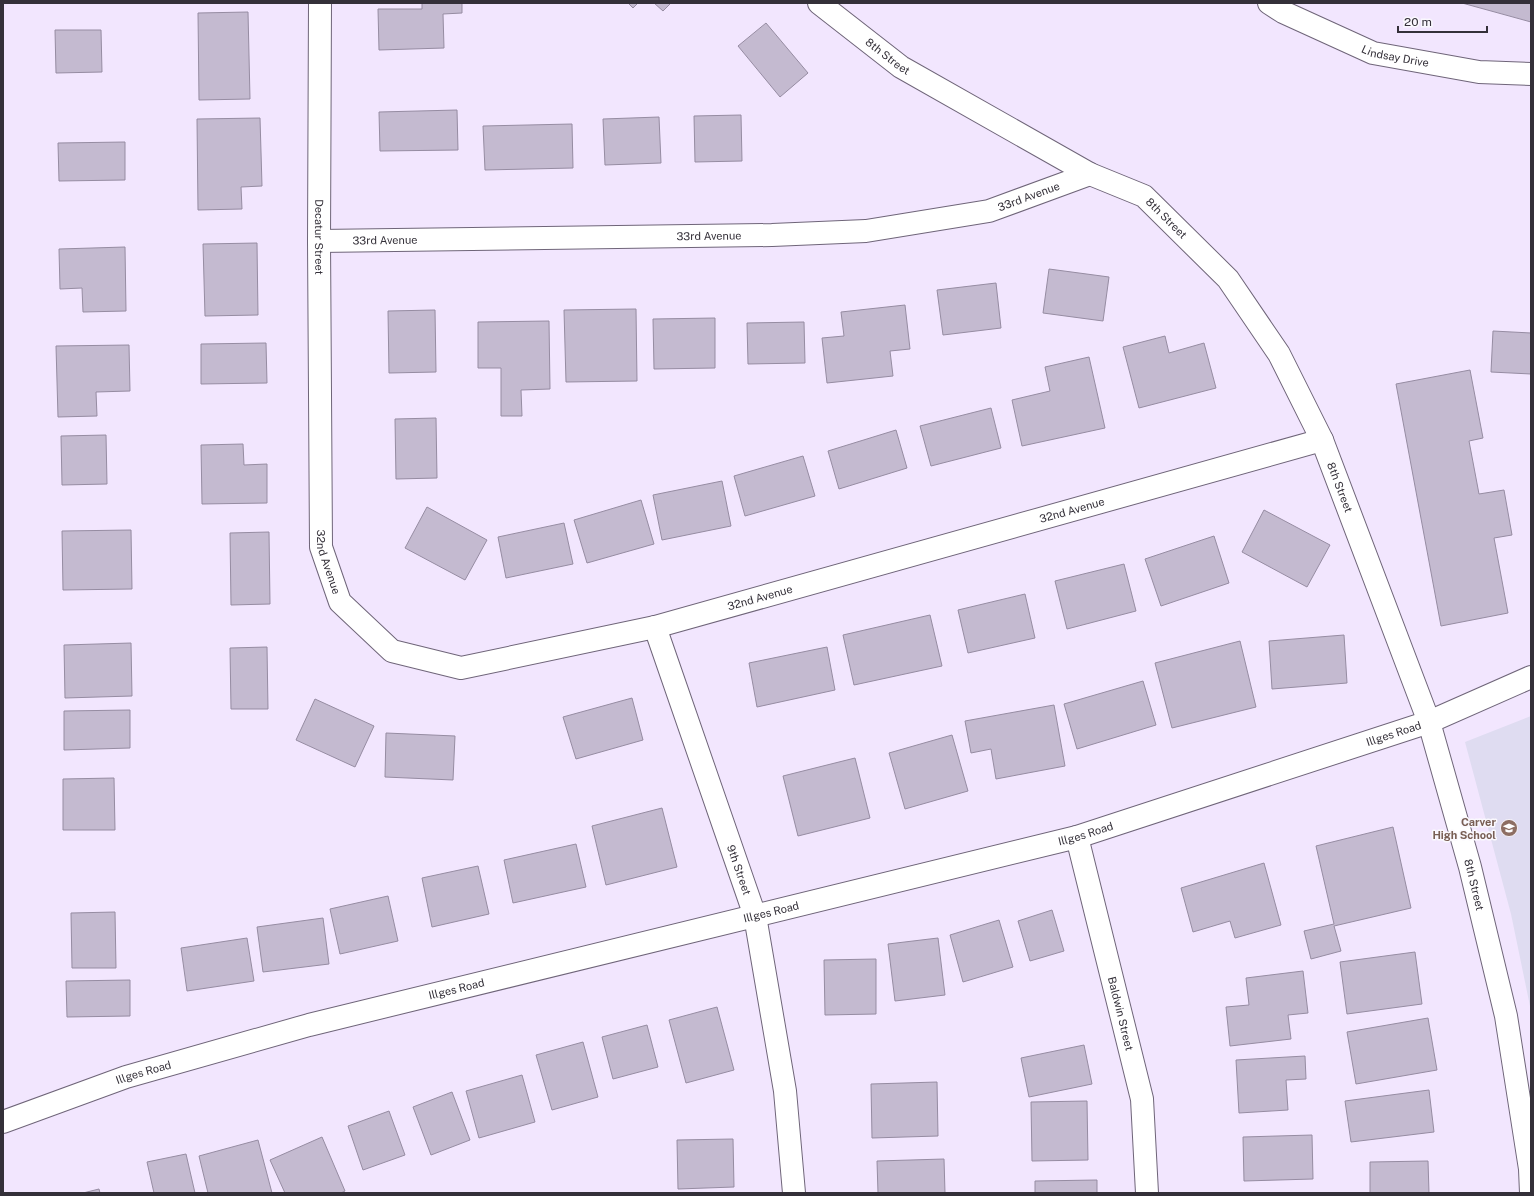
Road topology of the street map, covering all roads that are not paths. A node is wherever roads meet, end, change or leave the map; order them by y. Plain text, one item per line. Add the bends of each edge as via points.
1 (320, 3) edge
2 (819, 3) edge
3 (1269, 3) edge
4 (1531, 74) edge
5 (1090, 174) junction
6 (319, 241) junction
7 (1322, 440) junction
8 (320, 472) joint
9 (655, 627) junction
10 (1531, 677) edge
11 (1429, 722) junction
12 (1077, 837) junction
13 (755, 916) junction
14 (3, 1122) edge
15 (794, 1193) edge
16 (1147, 1193) edge
17 (1531, 1193) edge

1 - 6 street, Decatur Street
2 - 5 street, 8th Street via 901,67
3 - 4 street, Lindsay Drive via 1283,12 1373,53 1479,72
5 - 6 street, 33rd Avenue via 989,211 866,231 764,235
5 - 7 street, 8th Street via 1144,196 1228,279 1279,354
6 - 8 street, Decatur Street
7 - 9 street, 32nd Avenue
7 - 11 street, 8th Street
8 - 9 street, 32nd Avenue via 321,546 340,602 392,651 461,668
9 - 13 street, 9th Street
10 - 11 street, Illges Road
11 - 12 street, Illges Road
11 - 17 street, 8th Street via 1470,867 1506,1016 1530,1169
12 - 13 street, Illges Road
12 - 16 street, Baldwin Street via 1142,1099
13 - 14 street, Illges Road via 309,1025 126,1077
13 - 15 street, 9th Street via 785,1091

